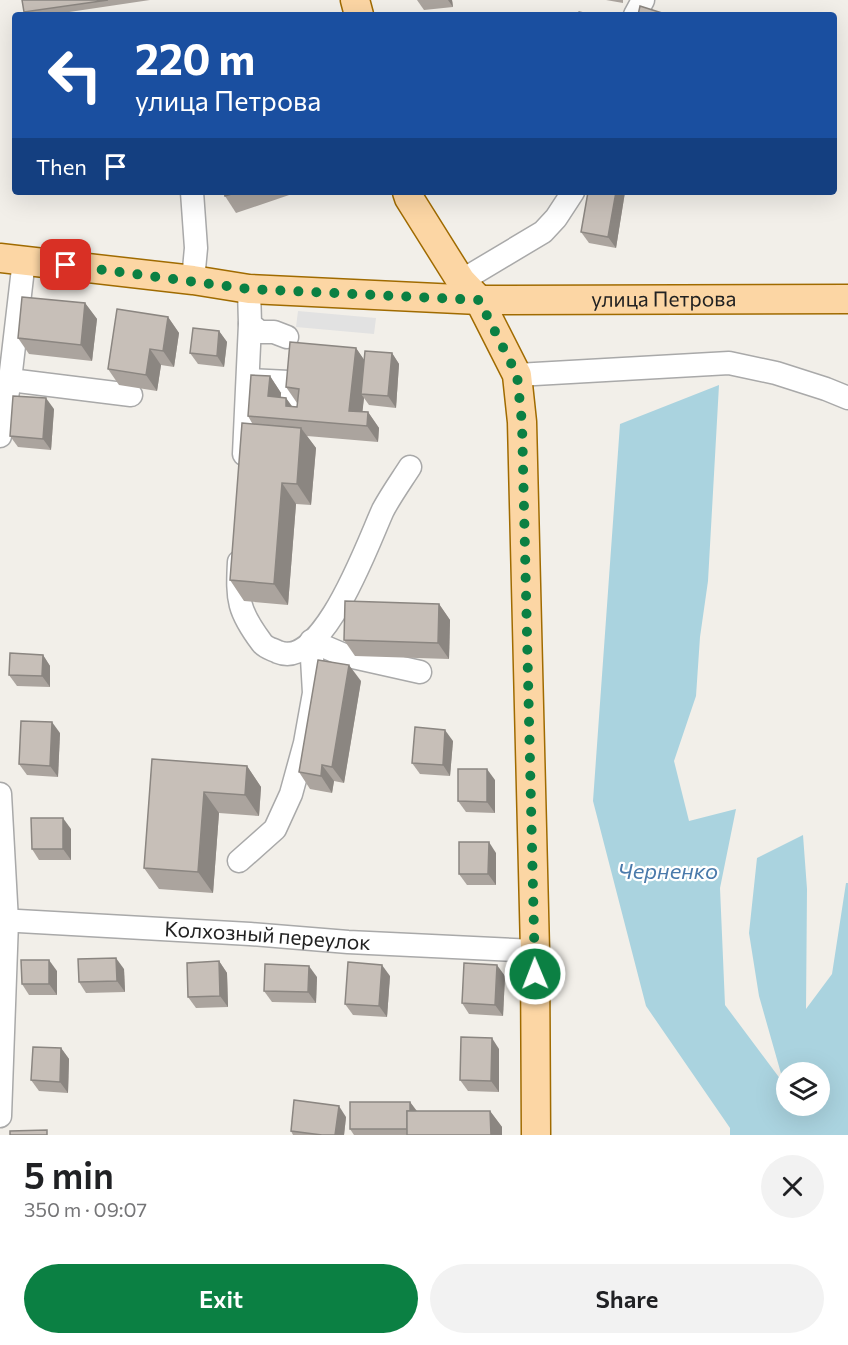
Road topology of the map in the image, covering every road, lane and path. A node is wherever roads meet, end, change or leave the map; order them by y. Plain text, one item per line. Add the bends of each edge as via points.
1 (192, 195) edge
2 (408, 195) edge
3 (571, 195) edge
4 (12, 259) edge
5 (193, 280) junction
6 (249, 289) junction
7 (470, 291) junction
8 (848, 299) edge
9 (250, 324) junction
10 (286, 337) dead end
11 (517, 375) junction
12 (10, 380) junction
13 (248, 380) junction
14 (131, 395) dead end
15 (848, 398) edge
16 (289, 405) edge
17 (0, 436) edge
18 (410, 467) dead end
19 (243, 475) edge
20 (240, 547) edge
21 (311, 641) junction
22 (420, 672) dead end
23 (0, 794) edge
24 (239, 861) dead end
25 (4, 920) edge
26 (535, 951) junction
27 (1, 1052) edge
28 (0, 1116) edge
29 (536, 1135) edge

1 - 5 street via 196,248
2 - 7 main road
3 - 7 street via 543,232
4 - 5 main road, улица Петрова
4 - 12 street
5 - 6 main road, улица Петрова
6 - 7 main road, улица Петрова
6 - 9 street
7 - 8 main road, улица Петрова
7 - 11 main road
9 - 10 street via 260,332
9 - 13 street
11 - 15 street via 729,363 776,373
11 - 26 main road via 522,423
12 - 14 street
12 - 17 street
13 - 16 street via 288,382 292,387
13 - 19 street
18 - 21 street via 384,509 338,609
20 - 21 street via 237,594 247,622 266,646 285,655 298,652
21 - 22 street via 344,655
21 - 24 street via 314,693 291,794 275,829
23 - 25 street
25 - 26 street, Колхозный переулок
25 - 27 street
26 - 29 main road
27 - 28 street

